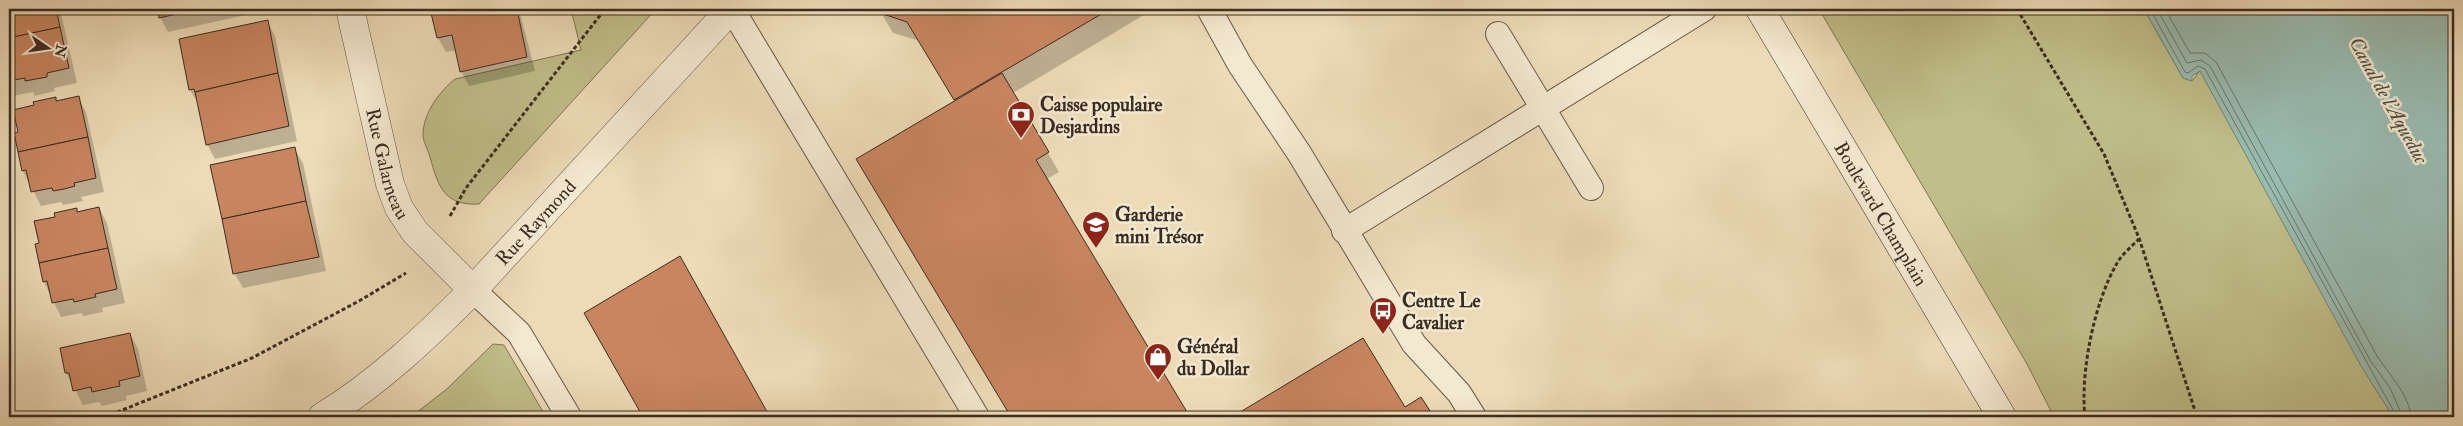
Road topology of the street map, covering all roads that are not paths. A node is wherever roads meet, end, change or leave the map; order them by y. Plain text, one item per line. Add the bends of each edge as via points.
1 (350, 9) edge
2 (732, 9) edge
3 (1209, 9) edge
4 (1704, 9) edge
5 (1760, 9) edge
6 (1498, 34) dead end
7 (1541, 107) junction
8 (1591, 188) dead end
9 (1344, 231) junction
10 (474, 290) junction
11 (351, 410) edge
12 (322, 417) edge
13 (569, 417) edge
14 (977, 417) edge
15 (1474, 417) edge
16 (2002, 417) edge

1 - 10 street, Rue Galarneau via 390,184 399,208 415,232
2 - 10 street, Rue Raymond
2 - 14 lane
3 - 9 lane via 1240,65 1299,153
4 - 7 lane
5 - 16 street, Boulevard Champlain
6 - 7 lane
7 - 8 lane
7 - 9 lane
9 - 15 lane via 1414,344 1459,393
10 - 11 street, Rue Raymond
10 - 13 lane via 519,333
11 - 12 street, Rue Raymond

